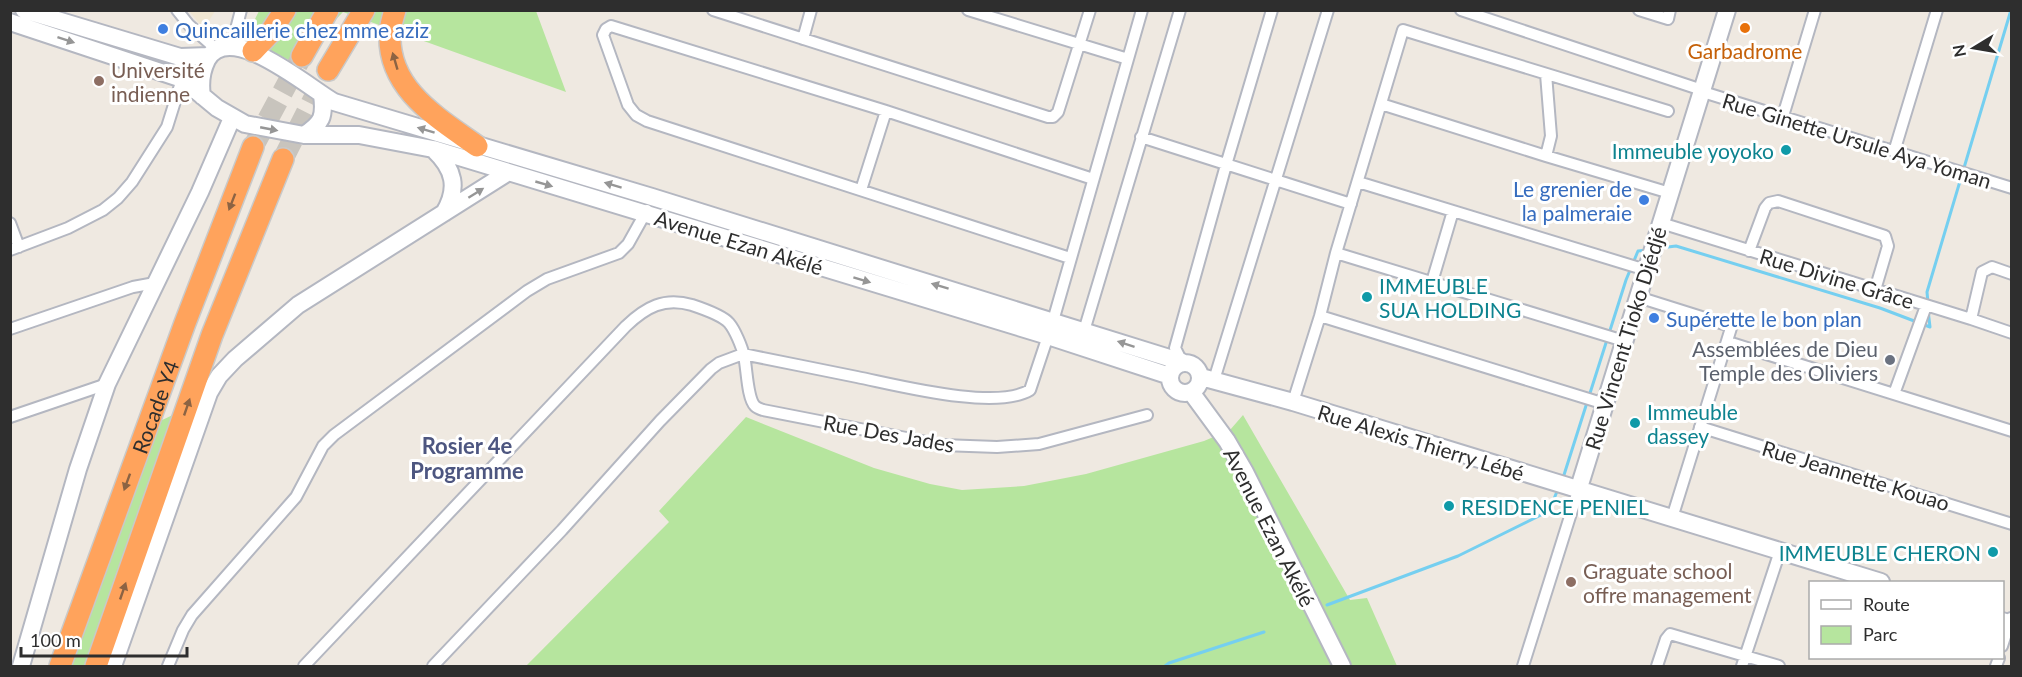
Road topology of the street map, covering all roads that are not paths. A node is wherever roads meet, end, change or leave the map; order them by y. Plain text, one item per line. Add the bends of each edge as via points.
1 (24, 10) edge
2 (177, 10) edge
3 (241, 10) edge
4 (285, 10) edge
5 (328, 10) edge
6 (364, 10) edge
7 (394, 10) edge
8 (713, 10) edge
9 (811, 10) edge
10 (968, 10) edge
11 (1090, 10) edge
12 (1142, 10) edge
13 (1180, 10) edge
14 (1272, 10) edge
15 (1328, 10) edge
16 (1461, 10) edge
17 (1639, 10) edge
18 (1671, 10) edge
19 (1728, 10) edge
20 (1815, 10) edge
21 (1937, 10) edge
22 (732, 13) edge
23 (10, 22) edge
24 (802, 39) junction
25 (1081, 45) junction
26 (244, 48) junction
27 (213, 52) junction
28 (302, 56) tunnel mouth
29 (1128, 59) junction
30 (328, 70) tunnel mouth
31 (1546, 74) junction
32 (182, 79) junction
33 (1703, 92) junction
34 (322, 95) junction
35 (202, 96) junction
36 (1381, 104) junction
37 (886, 111) junction
38 (1668, 111) dead end
39 (1783, 116) junction
40 (232, 118) junction
41 (304, 135) junction
42 (1141, 137) junction
43 (477, 146) junction
44 (254, 147) tunnel mouth
45 (433, 149) junction
46 (1894, 152) junction
47 (1546, 156) junction
48 (284, 159) tunnel mouth
49 (1226, 165) junction
50 (507, 173) junction
51 (1093, 179) junction
52 (1276, 180) junction
53 (1358, 182) junction
54 (2012, 188) edge
55 (861, 190) junction
56 (1670, 193) junction
57 (652, 196) junction
58 (1351, 204) junction
59 (1453, 211) junction
60 (444, 213) junction
61 (645, 214) junction
62 (10, 223) edge
63 (1661, 223) junction
64 (15, 249) edge
65 (1749, 250) junction
66 (1336, 253) junction
67 (1070, 258) junction
68 (1646, 270) junction
69 (2012, 274) edge
70 (1432, 282) junction
71 (154, 283) junction
72 (1875, 290) junction
73 (1638, 297) junction
74 (1926, 306) junction
75 (1320, 316) junction
76 (1971, 319) junction
77 (10, 329) edge
78 (1050, 329) junction
79 (1084, 331) junction
80 (2012, 333) edge
81 (1624, 341) junction
82 (1728, 342) junction
83 (743, 354) junction
84 (1182, 363) junction
85 (1170, 376) junction
86 (1207, 378) junction
87 (107, 384) junction
88 (1191, 392) junction
89 (1894, 394) junction
90 (1293, 402) junction
91 (1605, 404) junction
92 (1147, 415) dead end
93 (10, 417) edge
94 (1700, 427) junction
95 (2012, 431) edge
96 (1578, 491) junction
97 (1672, 518) junction
98 (2012, 524) edge
99 (1780, 550) junction
100 (1878, 581) edge
101 (2009, 621) edge
102 (2004, 639) edge
103 (1743, 661) edge
104 (21, 666) edge
105 (60, 666) edge
106 (96, 666) edge
107 (113, 666) edge
108 (168, 666) edge
109 (304, 666) edge
110 (433, 666) edge
111 (1342, 666) edge
112 (1523, 666) edge
113 (1657, 666) edge
114 (1779, 666) edge

1 - 27 main road via 180,57
2 - 27 street
3 - 26 street via 235,33
4 - 26 highway via 270,33
5 - 28 highway
6 - 30 highway
43 -> 7 highway via 415,99 402,80 393,62 390,34
8 - 22 street
9 - 24 street
10 - 25 street
11 - 25 street
12 - 29 street
13 - 42 street
14 - 49 street
15 - 52 street
16 - 33 street, Rue Ginette Ursule Aya Yoman
17 - 18 street via 1668,19
19 - 33 main road, Rue Vincent Tioko Djédjé
20 - 39 street
21 - 46 street
22 - 24 street
23 -> 32 main road
24 - 25 street via 1048,117 1058,112
25 - 29 street
26 - 27 main road
26 - 34 main road, Avenue Ezan Akélé
27 - 35 main road via 203,68
29 - 51 street
31 - 36 street via 1403,30
31 - 38 street
31 - 47 street via 1551,136
32 - 35 main road, Avenue Ezan Akélé
32 - 64 street via 167,127 118,198 68,228
33 - 39 street, Rue Ginette Ursule Aya Yoman
33 - 56 main road, Rue Vincent Tioko Djédjé
34 - 41 main road via 322,118
43 -> 34 main road, Avenue Ezan Akélé
35 - 40 main road, Avenue Ezan Akélé
36 - 47 street
36 - 53 street
37 - 51 street
37 - 55 street
37 - 55 street via 610,26 603,35 628,105 636,115
39 - 46 street, Rue Ginette Ursule Aya Yoman
40 -> 41 main road, Avenue Ezan Akélé
40 - 71 main road
41 - 45 main road, Avenue Ezan Akélé via 359,135
42 - 49 street
42 - 79 street
57 -> 43 main road, Avenue Ezan Akélé
44 -> 105 highway, Rocade Y4 via 185,323
45 - 50 main road, Avenue Ezan Akélé
45 - 60 main road via 452,174 450,203
46 - 54 street, Rue Ginette Ursule Aya Yoman
47 - 56 street
106 -> 48 highway, Rocade Y4 via 213,335
49 - 52 street
49 - 84 street via 1175,348
60 -> 50 main road
50 -> 61 main road, Avenue Ezan Akélé
51 - 67 street
52 - 58 street
52 - 86 street
53 - 58 street
53 - 59 street
55 - 67 street
56 - 63 main road, Rue Vincent Tioko Djédjé
57 - 61 street
78 -> 57 main road, Avenue Ezan Akélé
58 - 66 street
59 - 68 street
59 - 70 street
60 - 107 main road via 298,304 219,376 209,393
61 -> 78 main road, Avenue Ezan Akélé
61 - 108 street via 620,253 547,279 527,291 334,435 323,446 296,497 192,615
62 - 64 street
63 - 65 street, Rue Divine Grâce
63 - 68 main road, Rue Vincent Tioko Djédjé
65 - 72 street, Rue Divine Grâce
65 - 72 street via 1765,208 1778,201 1885,236 1888,246
66 - 70 street
66 - 75 street
67 - 78 street
68 - 73 main road, Rue Vincent Tioko Djédjé
69 - 76 street via 1992,267 1982,272
70 - 81 street
71 - 77 street
71 - 87 main road
72 - 74 street, Rue Divine Grâce
73 - 81 main road, Rue Vincent Tioko Djédjé
73 - 82 street via 1727,325 1732,331
74 - 76 street, Rue Divine Grâce
74 - 89 street
75 - 90 street
75 - 91 street
76 - 80 street, Rue Divine Grâce
78 - 79 main road, Avenue Ezan Akélé
78 - 83 street via 1030,390 1005,397 949,395
78 - 85 main road, Avenue Ezan Akélé
84 -> 79 main road, Avenue Ezan Akélé
81 - 91 main road, Rue Vincent Tioko Djédjé
82 - 89 street
82 - 94 street
83 - 92 street, Rue Des Jades via 751,398 763,410 942,446 1039,444
83 - 109 street, Rue Des Jades via 728,322 700,308 673,301 645,310
83 - 110 street via 718,363 689,391
84 - 85 main road via 1173,368
84 - 86 main road via 1191,363
85 - 88 main road via 1176,390
86 - 88 main road
86 - 90 main road, Rue Alexis Thierry Lébé
87 - 93 street
87 - 104 main road
88 - 111 main road, Avenue Ezan Akélé via 1245,472
89 - 95 street
90 - 96 main road, Rue Alexis Thierry Lébé
91 - 96 main road, Rue Vincent Tioko Djédjé
94 - 97 street
94 - 98 street, Rue Jeannette Kouao
96 - 97 main road, Rue Alexis Thierry Lébé
96 - 112 street, Rue Vincent Tioko Djédjé
97 - 99 main road, Rue Alexis Thierry Lébé
99 - 100 main road, Rue Alexis Thierry Lébé
99 - 103 street
101 - 102 street
103 - 113 street via 1670,634
103 - 114 street

